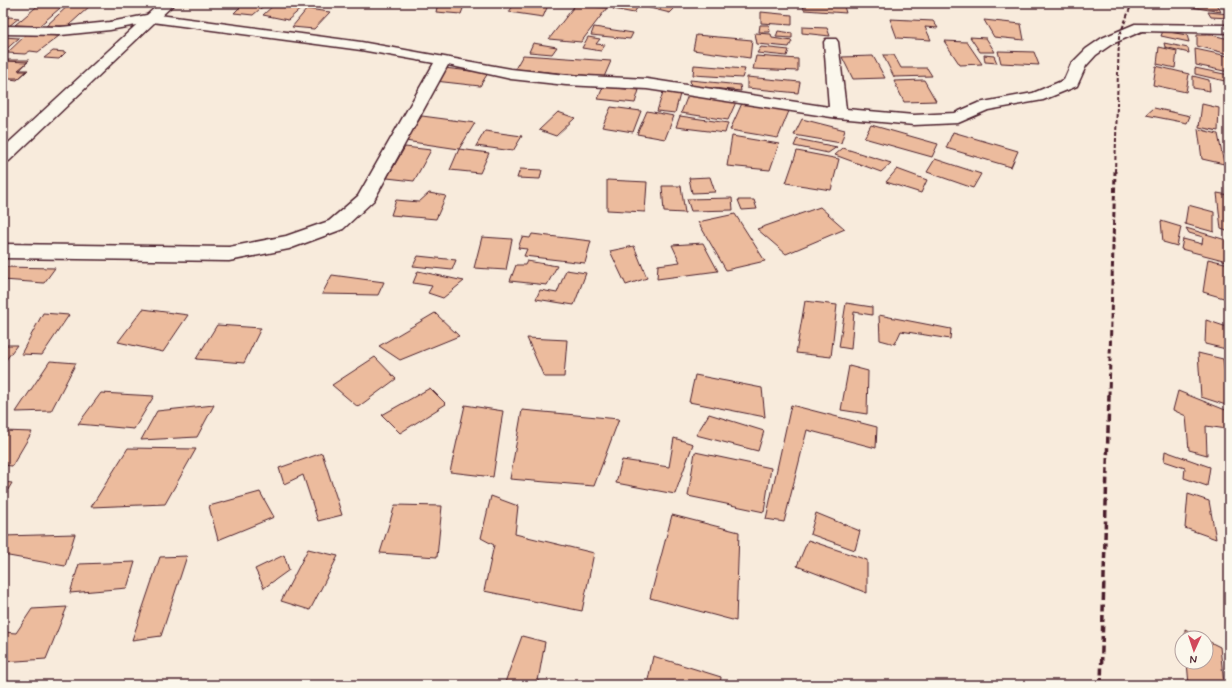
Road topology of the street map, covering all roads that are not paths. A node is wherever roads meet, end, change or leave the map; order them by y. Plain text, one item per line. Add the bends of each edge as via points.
1 (168, 3) edge
2 (152, 18) junction
3 (1229, 29) edge
4 (3, 30) edge
5 (831, 42) dead end
6 (443, 60) junction
7 (838, 113) junction
8 (3, 157) edge
9 (3, 251) edge

1 - 2 street
2 - 4 street via 61,31
2 - 6 street via 361,46
2 - 8 street
3 - 7 street via 1140,27 1107,41 1091,52 1079,64 1071,83 1037,97 984,106 958,118 914,120
5 - 7 street
6 - 7 street via 511,74 646,84
6 - 9 street via 365,200 336,225 289,242 229,254

